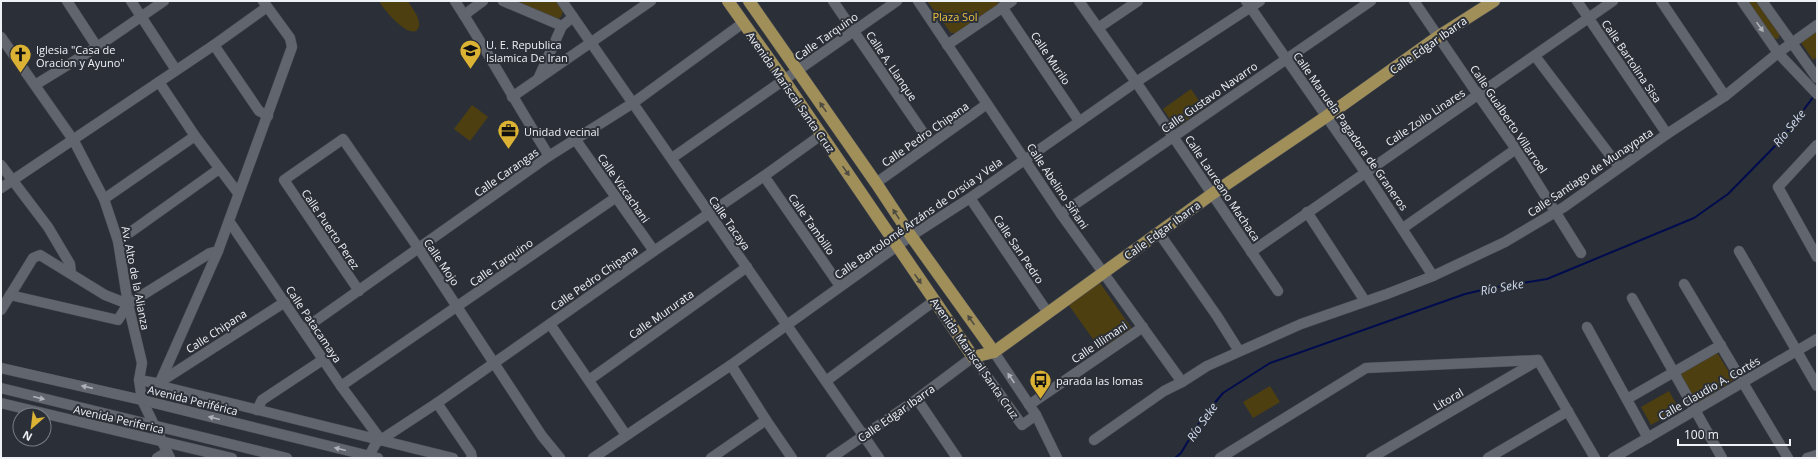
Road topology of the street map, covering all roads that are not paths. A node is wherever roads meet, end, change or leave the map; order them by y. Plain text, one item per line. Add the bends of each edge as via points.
1 (67, 1) edge
2 (131, 1) edge
3 (164, 1) edge
4 (455, 1) edge
5 (483, 1) edge
6 (503, 1) edge
7 (562, 1) edge
8 (651, 1) edge
9 (728, 1) edge
10 (749, 1) edge
11 (833, 1) edge
12 (896, 1) edge
13 (918, 1) edge
14 (1012, 1) edge
15 (1079, 1) edge
16 (1138, 1) edge
17 (1260, 1) edge
18 (1371, 1) edge
19 (1414, 1) edge
20 (1494, 1) edge
21 (1577, 1) edge
22 (1613, 1) edge
23 (1661, 1) edge
24 (1742, 1) edge
25 (1762, 1) edge
26 (265, 4) edge
27 (1248, 4) edge
28 (1002, 8) junction
29 (464, 15) junction
30 (142, 16) junction
31 (573, 17) junction
32 (1589, 17) junction
33 (744, 24) junction
34 (1817, 25) edge
35 (562, 26) junction
36 (1098, 28) junction
37 (854, 31) junction
38 (1439, 36) junction
39 (1, 37) edge
40 (591, 43) junction
41 (1791, 44) junction
42 (214, 45) junction
43 (947, 45) junction
44 (97, 47) junction
45 (1778, 53) junction
46 (1535, 56) junction
47 (1287, 59) junction
48 (176, 70) junction
49 (797, 71) junction
50 (1814, 71) edge
51 (538, 79) junction
52 (1801, 79) junction
53 (784, 80) junction
54 (159, 82) junction
55 (1136, 82) junction
56 (34, 85) junction
57 (1817, 94) edge
58 (1478, 96) junction
59 (1725, 96) junction
60 (512, 97) junction
61 (632, 102) junction
62 (987, 104) junction
63 (268, 116) junction
64 (1327, 116) junction
65 (1079, 121) junction
66 (1667, 134) junction
67 (821, 135) junction
68 (195, 136) junction
69 (1174, 137) junction
70 (575, 139) junction
71 (74, 140) junction
72 (931, 144) junction
73 (1817, 145) edge
74 (1516, 149) junction
75 (549, 156) junction
76 (672, 158) junction
77 (1025, 158) junction
78 (1, 165) edge
79 (1620, 167) junction
80 (219, 169) junction
81 (1366, 172) junction
82 (764, 176) junction
83 (284, 180) joint
84 (12, 181) junction
85 (876, 183) junction
86 (1, 188) edge
87 (238, 193) junction
88 (1212, 194) junction
89 (615, 198) junction
90 (970, 198) junction
91 (104, 199) junction
92 (1308, 212) junction
93 (1555, 212) junction
94 (710, 213) junction
95 (1061, 214) junction
96 (229, 221) junction
97 (1403, 228) junction
98 (1159, 233) junction
99 (911, 236) junction
100 (118, 241) junction
101 (896, 247) junction
102 (419, 249) junction
103 (654, 250) junction
104 (218, 251) junction
105 (1740, 251) dead end
106 (1251, 252) junction
107 (1581, 253) dead end
108 (1817, 257) edge
109 (747, 268) junction
110 (1104, 272) junction
111 (71, 273) junction
112 (1433, 276) junction
113 (1684, 284) dead end
114 (840, 286) junction
115 (358, 291) junction
116 (1278, 291) dead end
117 (10, 295) junction
118 (1632, 298) dead end
119 (934, 301) junction
120 (1365, 301) junction
121 (285, 302) junction
122 (128, 304) junction
123 (457, 307) junction
124 (1, 310) edge
125 (1048, 313) junction
126 (550, 324) junction
127 (787, 325) junction
128 (1143, 327) junction
129 (1587, 327) dead end
130 (304, 329) junction
131 (1817, 339) edge
132 (1721, 345) junction
133 (1797, 350) junction
134 (1239, 351) junction
135 (994, 352) junction
136 (973, 357) junction
137 (324, 359) junction
138 (1538, 360) junction
139 (495, 363) junction
140 (731, 365) junction
141 (1, 368) edge
142 (1674, 372) junction
143 (139, 380) junction
144 (589, 380) junction
145 (826, 381) junction
146 (160, 382) junction
147 (1182, 382) junction
148 (1742, 383) junction
149 (341, 386) junction
150 (1817, 386) edge
151 (1, 388) edge
152 (1627, 398) junction
153 (917, 399) junction
154 (142, 400) junction
155 (1, 403) edge
156 (437, 403) junction
157 (1029, 405) junction
158 (257, 410) junction
159 (1694, 410) junction
160 (1568, 411) junction
161 (1036, 415) junction
162 (766, 420) junction
163 (155, 426) junction
164 (626, 435) junction
165 (863, 436) junction
166 (1648, 438) junction
167 (381, 440) junction
168 (1094, 440) dead end
169 (162, 441) junction
170 (1817, 454) edge
171 (168, 455) edge
172 (374, 457) edge
173 (157, 458) edge
174 (232, 458) edge
175 (286, 458) edge
176 (453, 458) edge
177 (472, 458) edge
178 (560, 458) edge
179 (593, 458) edge
180 (711, 458) edge
181 (792, 458) edge
182 (831, 458) edge
183 (879, 458) edge
184 (957, 458) edge
185 (1057, 458) edge
186 (1220, 458) edge
187 (1371, 458) edge
188 (1488, 458) edge
189 (1595, 458) edge
190 (1614, 458) edge
191 (1722, 458) edge
192 (1788, 458) edge
193 (1807, 458) edge

1 - 44 street
2 - 30 street
3 - 30 street
4 - 29 street
5 - 29 street
6 - 35 street
7 - 31 street, Calle Tacaya
8 - 40 street
9 - 33 main road, Avenida Mariscal Santa Cruz
10 - 49 main road, Avenida Mariscal Santa Cruz
11 - 37 street, Calle A. Llanque
12 - 37 street, Calle Tarquino
13 - 43 street, Calle Abelino Siñani
14 - 28 street
15 - 36 street, Calle Laureano Machaca
16 - 36 street
17 - 27 street, Calle Bartolomé Arzáns de Orsúa y Vela
18 - 47 street, Calle Gustavo Navarro
19 - 38 street, Calle Gualberto Villarroel
20 - 38 main road, Calle Edgar Ibarra
21 - 32 street, Calle Bartolina Sisa
22 - 32 street, Calle Zoilo Linares
23 - 59 street
24 -> 45 street
25 - 41 street
26 - 42 street
26 - 63 street via 290,38 292,45
27 - 47 street, Calle Manuela Pagadora de Graneros
27 - 55 street, Calle Bartolomé Arzáns de Orsúa y Vela
28 - 43 street
28 - 65 street, Calle Murilo
29 - 60 street
30 - 44 street
30 - 48 street
31 - 35 street
31 - 40 street, Calle Tacaya
32 - 46 street, Calle Zoilo Linares
32 - 66 street, Calle Bartolina Sisa
33 - 53 main road, Avenida Mariscal Santa Cruz
33 - 61 street, Calle Carangas
34 - 41 street, Calle Santiago de Munaypata
35 - 51 street
36 - 55 street, Calle Laureano Machaca
37 - 49 street, Calle Tarquino
37 - 72 street, Calle A. Llanque
38 - 58 street, Calle Gualberto Villarroel
38 - 64 main road, Calle Edgar Ibarra
39 - 56 street, Av. Alto de la Alianza
40 - 51 street
40 - 61 street, Calle Tacaya
41 - 45 street, Calle Santiago de Munaypata
41 - 50 street
42 - 48 street
42 - 63 street via 259,111
43 - 62 street, Calle Abelino Siñani
44 - 56 street
45 - 52 street
45 - 59 street, Calle Santiago de Munaypata
46 - 58 street, Calle Zoilo Linares
46 - 79 street
47 - 64 street, Calle Manuela Pagadora de Graneros
47 - 69 street, Calle Gustavo Navarro
48 - 54 street
49 - 53 street, Calle Tarquino
85 -> 49 main road, Avenida Mariscal Santa Cruz
50 - 52 street
51 - 60 street
52 - 57 street
53 - 67 main road, Avenida Mariscal Santa Cruz
53 - 76 street, Calle Tarquino
54 - 68 street
54 - 71 street
55 - 65 street, Calle Bartolomé Arzáns de Orsúa y Vela
55 - 69 street, Calle Laureano Machaca
56 - 71 street, Av. Alto de la Alianza
58 - 74 street, Calle Gualberto Villarroel
58 - 81 street, Calle Zoilo Linares
59 - 66 street, Calle Santiago de Munaypata
60 - 75 street
61 - 70 street, Calle Carangas
61 - 76 street, Calle Tacaya
62 - 72 street, Calle Pedro Chipana
62 - 77 street, Calle Abelino Siñani
63 - 87 street
64 - 81 street, Calle Manuela Pagadora de Graneros
64 - 88 main road, Calle Edgar Ibarra
65 - 77 street, Calle Bartolomé Arzáns de Orsúa y Vela
66 - 79 street, Calle Santiago de Munaypata
67 - 82 street, Calle Pedro Chipana
67 -> 101 main road, Avenida Mariscal Santa Cruz via 868,201
68 - 80 street
68 - 91 street
69 - 88 street, Calle Laureano Machaca
69 - 95 street, Calle Gustavo Navarro
70 - 75 street, Calle Carangas
70 - 89 street, Calle Vizcachani
71 - 84 street
71 - 91 street, Av. Alto de la Alianza
72 - 85 street, Calle Pedro Chipana
73 - 108 street via 1778,187
74 - 93 street, Calle Gualberto Villarroel
74 - 97 street
75 - 102 street, Calle Carangas
76 - 94 street, Calle Tacaya
77 - 90 street, Calle Bartolomé Arzáns de Orsúa y Vela
77 - 95 street, Calle Abelino Siñani
78 - 84 street
79 - 93 street, Calle Santiago de Munaypata
80 - 87 street
80 - 100 street
81 - 92 street, Calle Zoilo Linares
81 - 97 street, Calle Manuela Pagadora de Graneros
82 - 94 street, Calle Pedro Chipana
82 - 114 street, Calle Tambillo
83 - 102 street, Calle Mojo via 343,139
83 - 115 street, Calle Puerto Perez
84 - 86 street
84 - 111 street via 48,228 70,264
99 -> 85 main road, Avenida Mariscal Santa Cruz
87 - 96 street
88 - 98 main road, Calle Edgar Ibarra
88 - 106 street, Calle Laureano Machaca
89 - 103 street, Calle Vizcachani
89 - 123 street, Calle Tarquino
90 - 99 street, Calle Bartolomé Arzáns de Orsúa y Vela
90 - 125 street, Calle San Pedro
91 - 100 street, Av. Alto de la Alianza
92 - 106 street, Calle Zoilo Linares
92 - 120 street
93 - 107 street, Calle Gualberto Villarroel
93 - 112 street, Calle Santiago de Munaypata via 1504,242
94 - 103 street, Calle Pedro Chipana
94 - 109 street, Calle Tacaya
95 - 110 street, Calle Abelino Siñani
96 - 104 street
96 - 121 street, Calle Patacamaya
97 - 112 street, Calle Manuela Pagadora de Graneros
98 - 110 main road, Calle Edgar Ibarra
98 - 134 street
99 - 101 street, Calle Bartolomé Arzáns de Orsúa y Vela
135 -> 99 main road, Avenida Mariscal Santa Cruz
100 - 122 street, Av. Alto de la Alianza
101 - 114 street, Calle Bartolomé Arzáns de Orsúa y Vela
101 -> 119 main road, Avenida Mariscal Santa Cruz
102 - 115 street, Calle Carangas
102 - 123 street, Calle Mojo
103 - 126 street, Calle Pedro Chipana
104 - 122 street via 210,253
104 - 146 street
105 - 133 street
106 - 116 street, Calle Laureano Machaca
109 - 127 street, Calle Tacaya
109 - 144 street, Calle Mururata
110 - 125 main road, Calle Edgar Ibarra
110 - 128 street, Calle Abelino Siñani
111 - 117 street via 38,255 33,258
111 - 122 street via 104,294
112 - 120 street, Calle Santiago de Munaypata
113 - 132 street
114 - 127 street, Calle Bartolomé Arzáns de Orsúa y Vela
115 - 130 street, Calle Carangas
117 - 122 street via 118,320
117 - 124 street
118 - 142 street
119 - 136 main road, Avenida Mariscal Santa Cruz
119 - 145 street
120 - 134 street, Calle Santiago de Munaypata via 1301,324
121 - 130 street, Calle Patacamaya
121 - 146 street, Calle Chipana
122 - 143 street, Av. Alto de la Alianza via 142,364
123 - 139 street, Calle Mojo
123 - 149 street, Calle Tarquino
125 - 135 main road, Calle Edgar Ibarra
126 - 139 street, Calle Pedro Chipana
126 - 144 street
127 - 140 street, Calle Bartolomé Arzáns de Orsúa y Vela
127 - 145 street, Calle Tacaya
128 - 147 street, Calle Abelino Siñani
128 - 157 street, Calle Illimani
129 - 152 street
130 - 137 street, Calle Patacamaya
131 - 133 street, Calle Claudio A. Cortés
132 - 142 street
132 - 148 street
133 - 148 street, Calle Claudio A. Cortés
133 - 150 street
134 - 147 street, Calle Santiago de Munaypata via 1207,366
135 - 136 main road, Calle Edgar Ibarra
157 -> 135 street, Avenida Mariscal Santa Cruz
136 - 153 street, Calle Edgar Ibarra
136 - 161 street, Avenida Mariscal Santa Cruz via 1022,425
137 - 149 street, Calle Patacamaya
137 - 158 street via 262,400
138 - 160 street
138 - 186 street via 1366,368
138 - 187 street, Litoral
139 - 156 street, Calle Pedro Chipana
139 - 178 street, Calle Mojo via 542,436
140 - 162 street
140 - 164 street, Calle Bartolomé Arzáns de Orsúa y Vela
154 -> 141 street, Avenida Periférica
142 - 152 street
142 - 159 street
143 - 146 street
143 - 154 street, Av. Alto de la Alianza
144 - 164 street
145 - 165 street, Calle Tacaya
146 - 158 street via 165,387
147 - 168 street, Calle Santiago de Munaypata via 1164,391
148 - 159 street, Calle Claudio A. Cortés
148 - 192 street
149 - 167 street, Calle Patacamaya
151 -> 163 street
152 - 166 street
153 - 165 street, Calle Edgar Ibarra
153 - 184 street
154 - 163 street, Av. Alto de la Alianza
172 -> 154 street, Avenida Periférica
155 - 169 street, Avenida Periferica
156 - 167 street, Calle Pedro Chipana
156 - 177 street via 471,452
157 - 161 street, Avenida Mariscal Santa Cruz
158 - 167 street
159 - 166 street, Calle Claudio A. Cortés
159 - 191 street
160 - 188 street
160 - 189 street
161 - 185 street
162 - 180 street
162 - 181 street
163 - 169 street, Av. Alto de la Alianza
163 - 175 street
164 - 179 street, Calle Bartolomé Arzáns de Orsúa y Vela
165 - 182 street, Calle Edgar Ibarra
165 - 183 street, Calle Tacaya
166 - 190 street, Calle Claudio A. Cortés
167 - 172 street, Calle Pedro Chipana via 376,443
167 - 176 street
169 - 171 street, Av. Alto de la Alianza
169 - 174 street, Avenida Periferica
170 - 193 street
171 - 173 street

